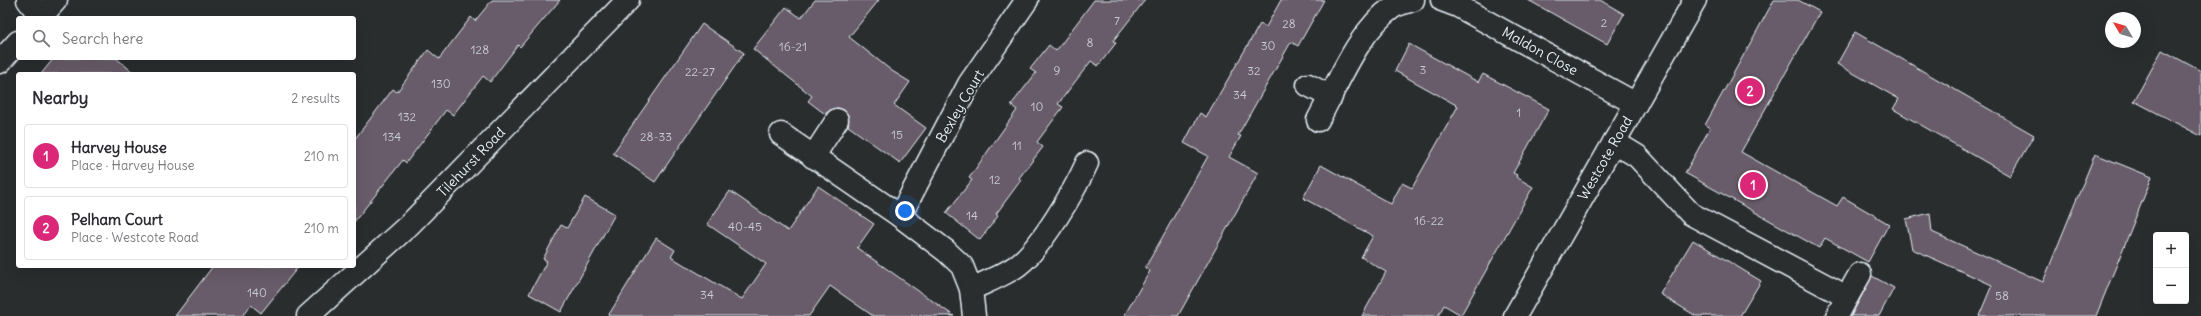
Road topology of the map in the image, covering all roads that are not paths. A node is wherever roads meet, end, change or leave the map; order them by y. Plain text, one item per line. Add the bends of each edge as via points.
1 (56, 0) edge
2 (628, 0) edge
3 (1027, 0) edge
4 (1413, 0) edge
5 (1442, 0) edge
6 (1695, 0) edge
7 (36, 12) edge
8 (16, 44) edge
9 (0, 62) edge
10 (1308, 85) dead end
11 (1331, 97) junction
12 (1636, 104) junction
13 (837, 120) dead end
14 (1318, 120) dead end
15 (781, 134) dead end
16 (1614, 142) junction
17 (813, 157) junction
18 (1087, 163) dead end
19 (900, 216) junction
20 (1860, 274) dead end
21 (971, 289) junction
22 (1847, 297) junction
23 (308, 316) edge
24 (974, 316) edge
25 (1515, 316) edge
26 (1837, 316) edge

1 - 7 street
2 - 23 street, Tilehurst Road via 410,224
3 - 19 street, Bexley Court via 970,84
4 - 11 street via 1394,6 1371,28
5 - 12 street, Maldon Close via 1458,6
6 - 12 street, Westcote Road
8 - 9 street
10 - 11 street
11 - 14 street
12 - 16 street, Westcote Road
13 - 17 street
15 - 17 street
16 - 22 street via 1636,156 1691,214
16 - 25 street, Westcote Road
17 - 19 street
18 - 21 street via 1077,187 1034,249 1018,266
19 - 21 street via 962,266
20 - 22 street
21 - 24 street
22 - 26 street

